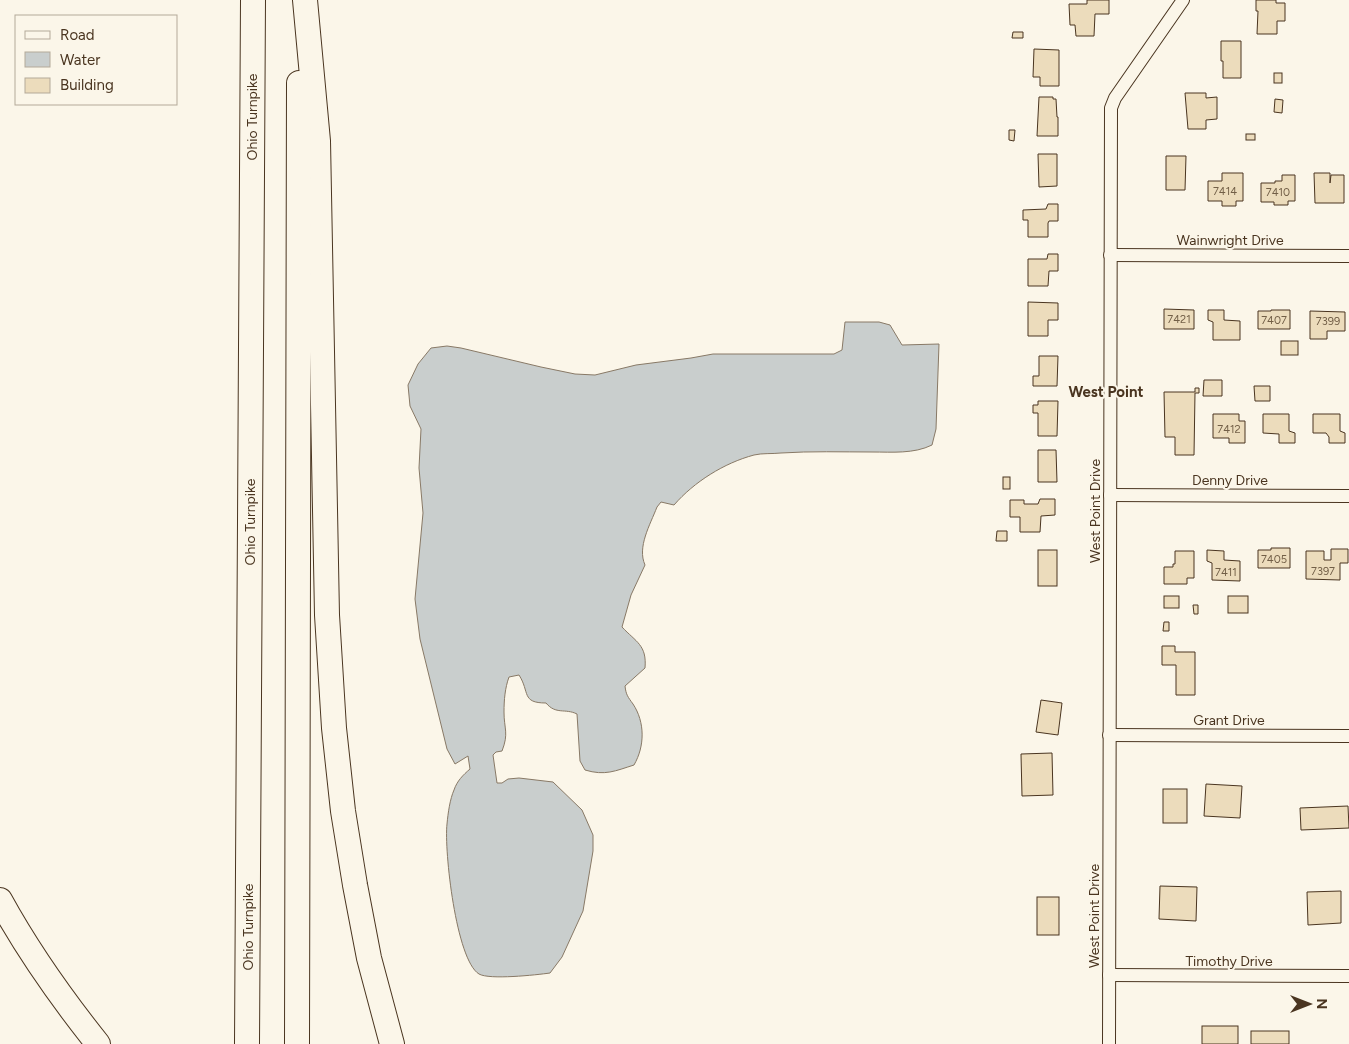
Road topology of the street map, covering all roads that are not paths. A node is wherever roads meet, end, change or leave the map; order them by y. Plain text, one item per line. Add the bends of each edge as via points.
1 (253, 0) edge
2 (299, 0) edge
3 (305, 0) edge
4 (1183, 0) edge
5 (1110, 255) junction
6 (1349, 256) edge
7 (1110, 495) junction
8 (1349, 496) edge
9 (1110, 735) junction
10 (1349, 736) edge
11 (0, 900) edge
12 (1109, 975) junction
13 (1349, 976) edge
14 (98, 1044) edge
15 (247, 1044) edge
16 (297, 1044) edge
17 (392, 1044) edge
18 (1109, 1044) edge

1 - 15 highway, Ohio Turnpike
2 - 16 highway
3 - 17 highway via 318,141 327,606 334,728 357,895
4 - 5 street, West Point Drive via 1111,108
5 - 6 street, Wainwright Drive
5 - 7 street, West Point Drive
7 - 8 street, Denny Drive
7 - 9 street, West Point Drive
9 - 10 street, Grant Drive
9 - 12 street, West Point Drive
11 - 14 highway via 48,978
12 - 13 street, Timothy Drive
12 - 18 street, West Point Drive

